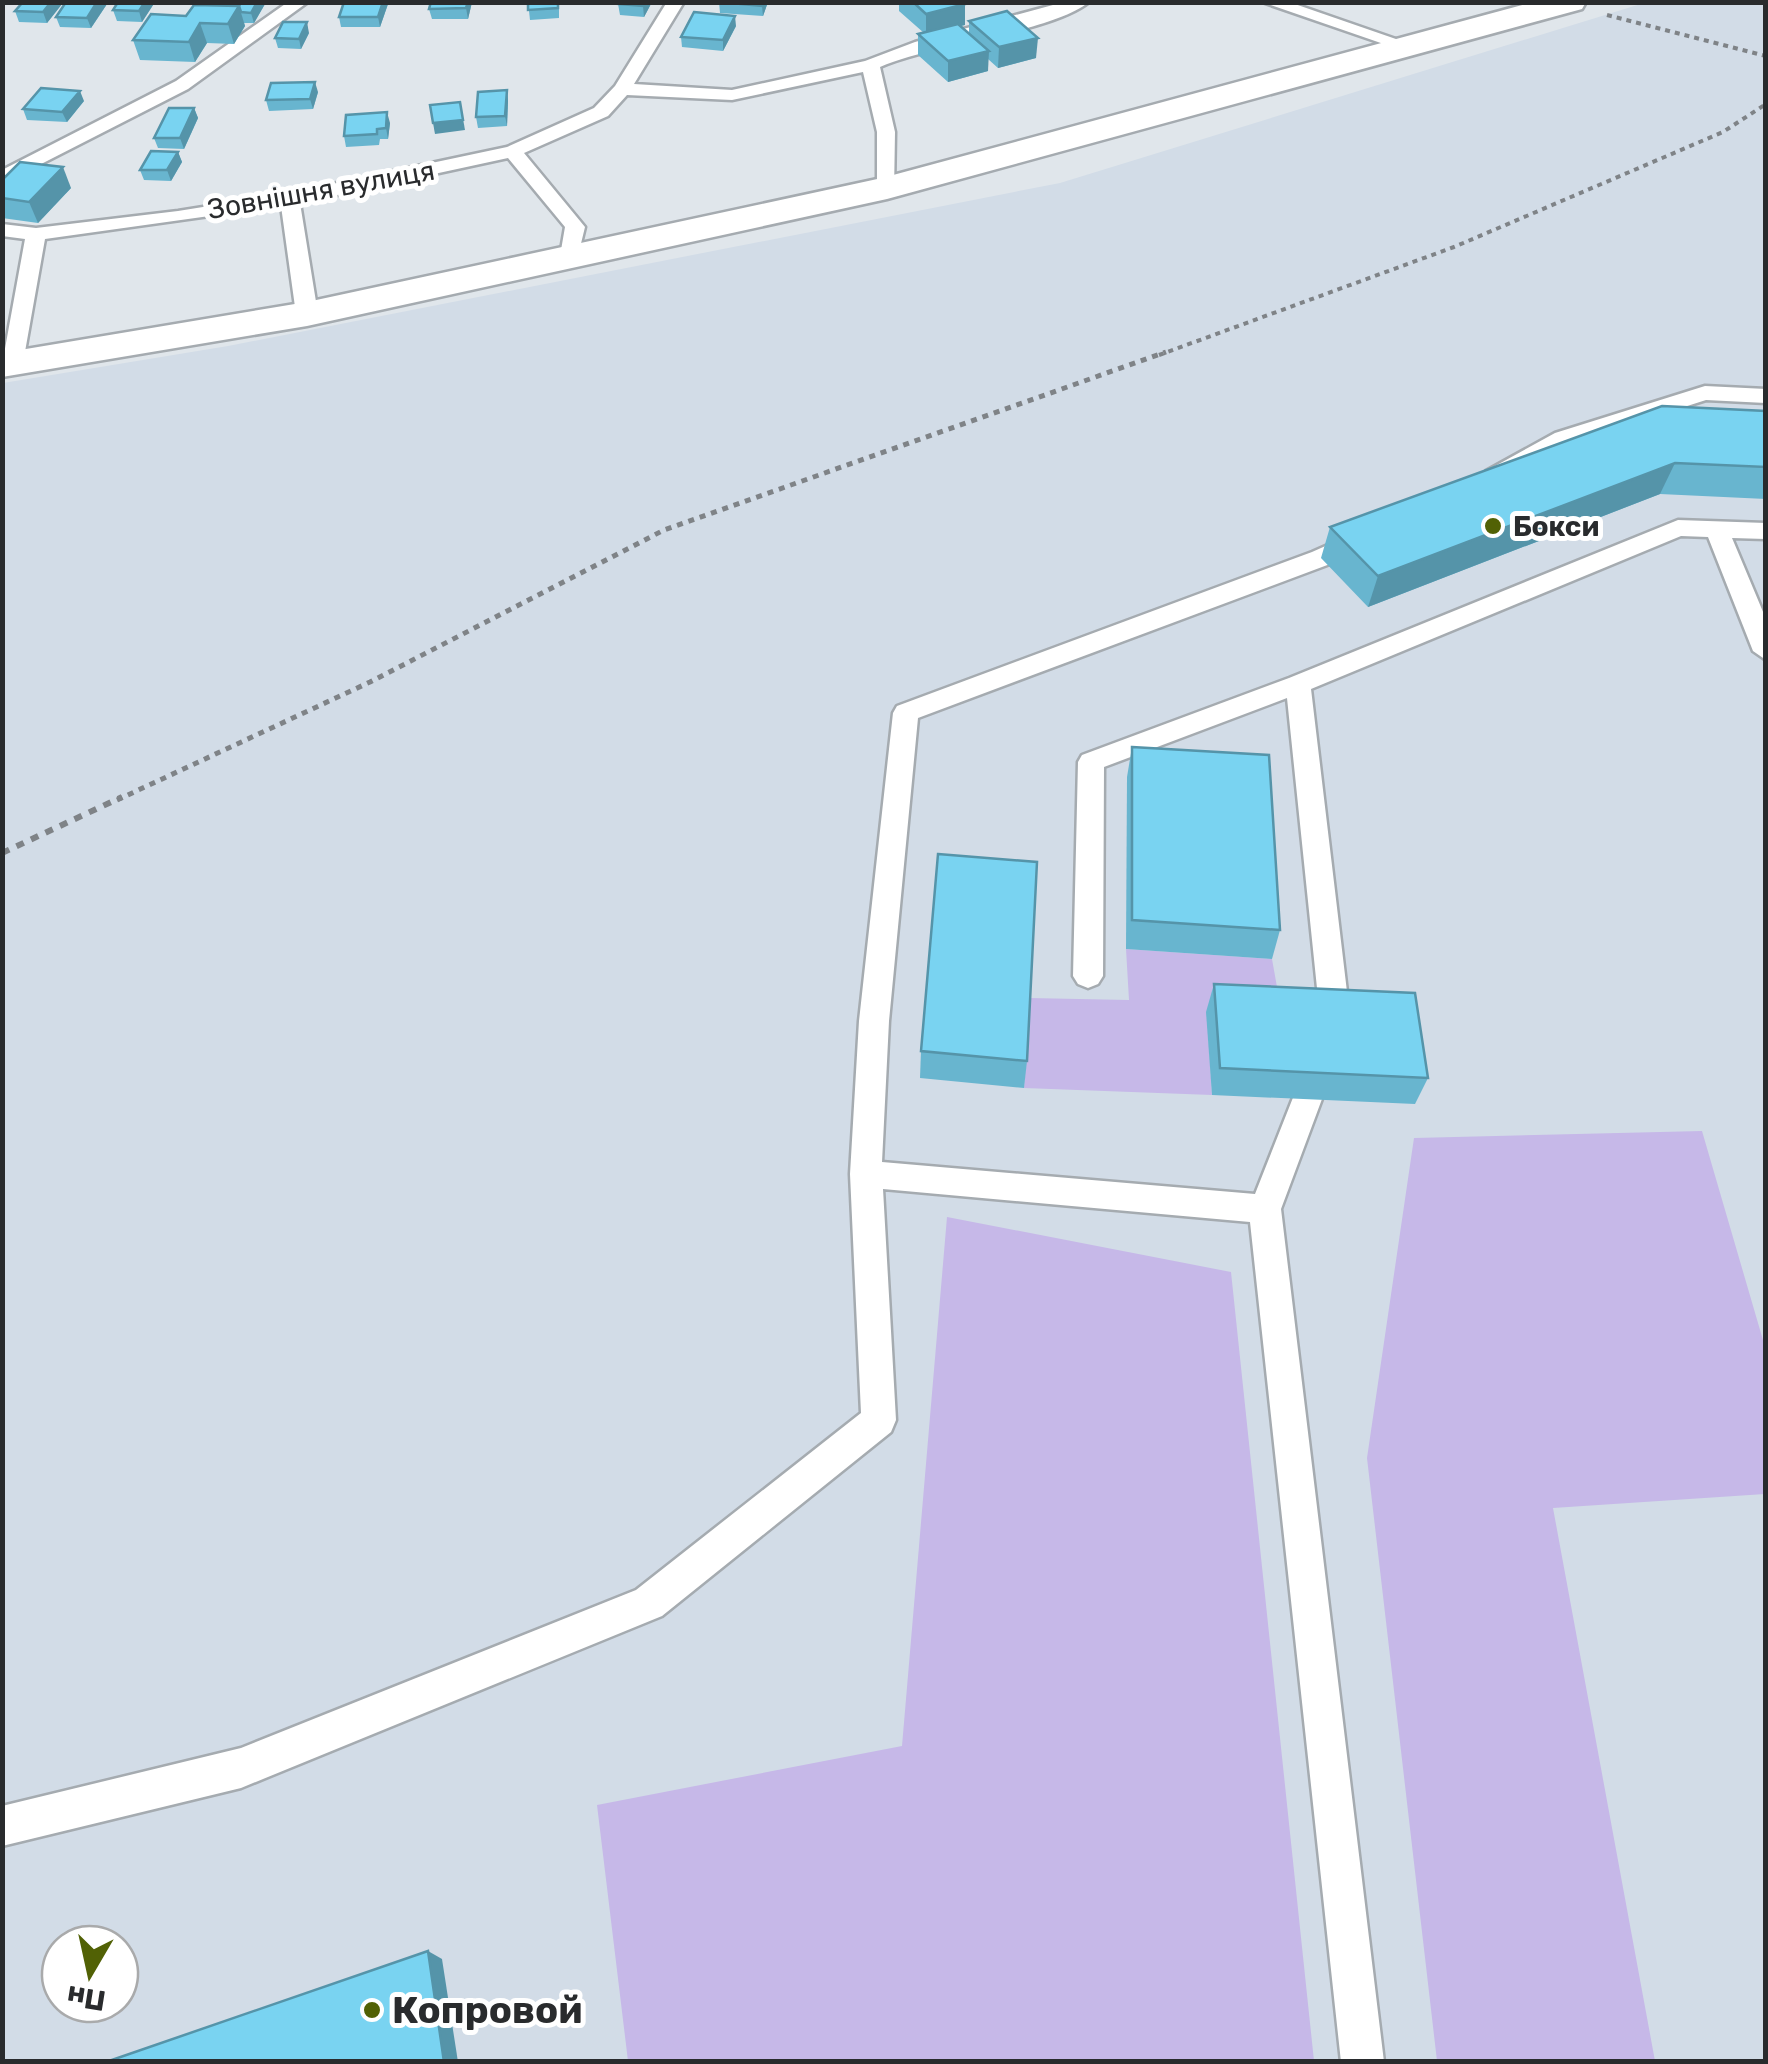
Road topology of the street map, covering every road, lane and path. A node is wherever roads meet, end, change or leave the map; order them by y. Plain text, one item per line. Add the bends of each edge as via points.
1 (300, 2) edge
2 (676, 2) edge
3 (1080, 2) edge
4 (1270, 2) edge
5 (1568, 3) edge
6 (1410, 46) junction
7 (1766, 56) edge
8 (870, 65) junction
9 (622, 90) junction
10 (1766, 104) edge
11 (513, 151) junction
12 (2, 178) edge
13 (887, 188) junction
14 (290, 199) junction
15 (2, 230) edge
16 (36, 234) junction
17 (570, 256) junction
18 (308, 314) junction
19 (7, 364) edge
20 (1766, 396) edge
21 (1477, 480) edge
22 (1717, 529) junction
23 (1766, 531) edge
24 (1373, 532) edge
25 (1766, 652) edge
26 (1298, 684) junction
27 (2, 853) edge
28 (1088, 976) dead end
29 (1335, 1017) edge
30 (1306, 1099) edge
31 (866, 1174) junction
32 (1265, 1210) junction
33 (2, 1826) edge
34 (1363, 2062) edge

1 - 12 lane via 182,85
2 - 9 lane, Зовнішня вулиця
3 - 8 lane via 1054,14 904,48
4 - 6 lane
5 - 6 street
5 - 7 path
6 - 13 street
8 - 9 lane via 732,95
8 - 13 lane via 886,132
9 - 11 lane, Зовнішня вулиця via 600,112
10 - 27 path via 1723,132 1454,246 664,530 370,682
11 - 14 lane, Зовнішня вулиця
11 - 17 lane via 526,175 561,203 576,227
13 - 17 street
14 - 16 lane, Зовнішня вулиця
14 - 18 lane
15 - 16 lane, Зовнішня вулиця
16 - 19 lane
17 - 18 street
18 - 19 street
20 - 21 lane via 1705,393 1564,438
22 - 23 lane
22 - 25 lane
22 - 26 lane via 1678,528
24 - 31 lane via 1321,558 906,712 874,1021
26 - 28 lane via 1090,762
26 - 29 lane
30 - 32 lane
31 - 32 lane
31 - 33 lane via 879,1420 649,1603 241,1768
32 - 34 lane

